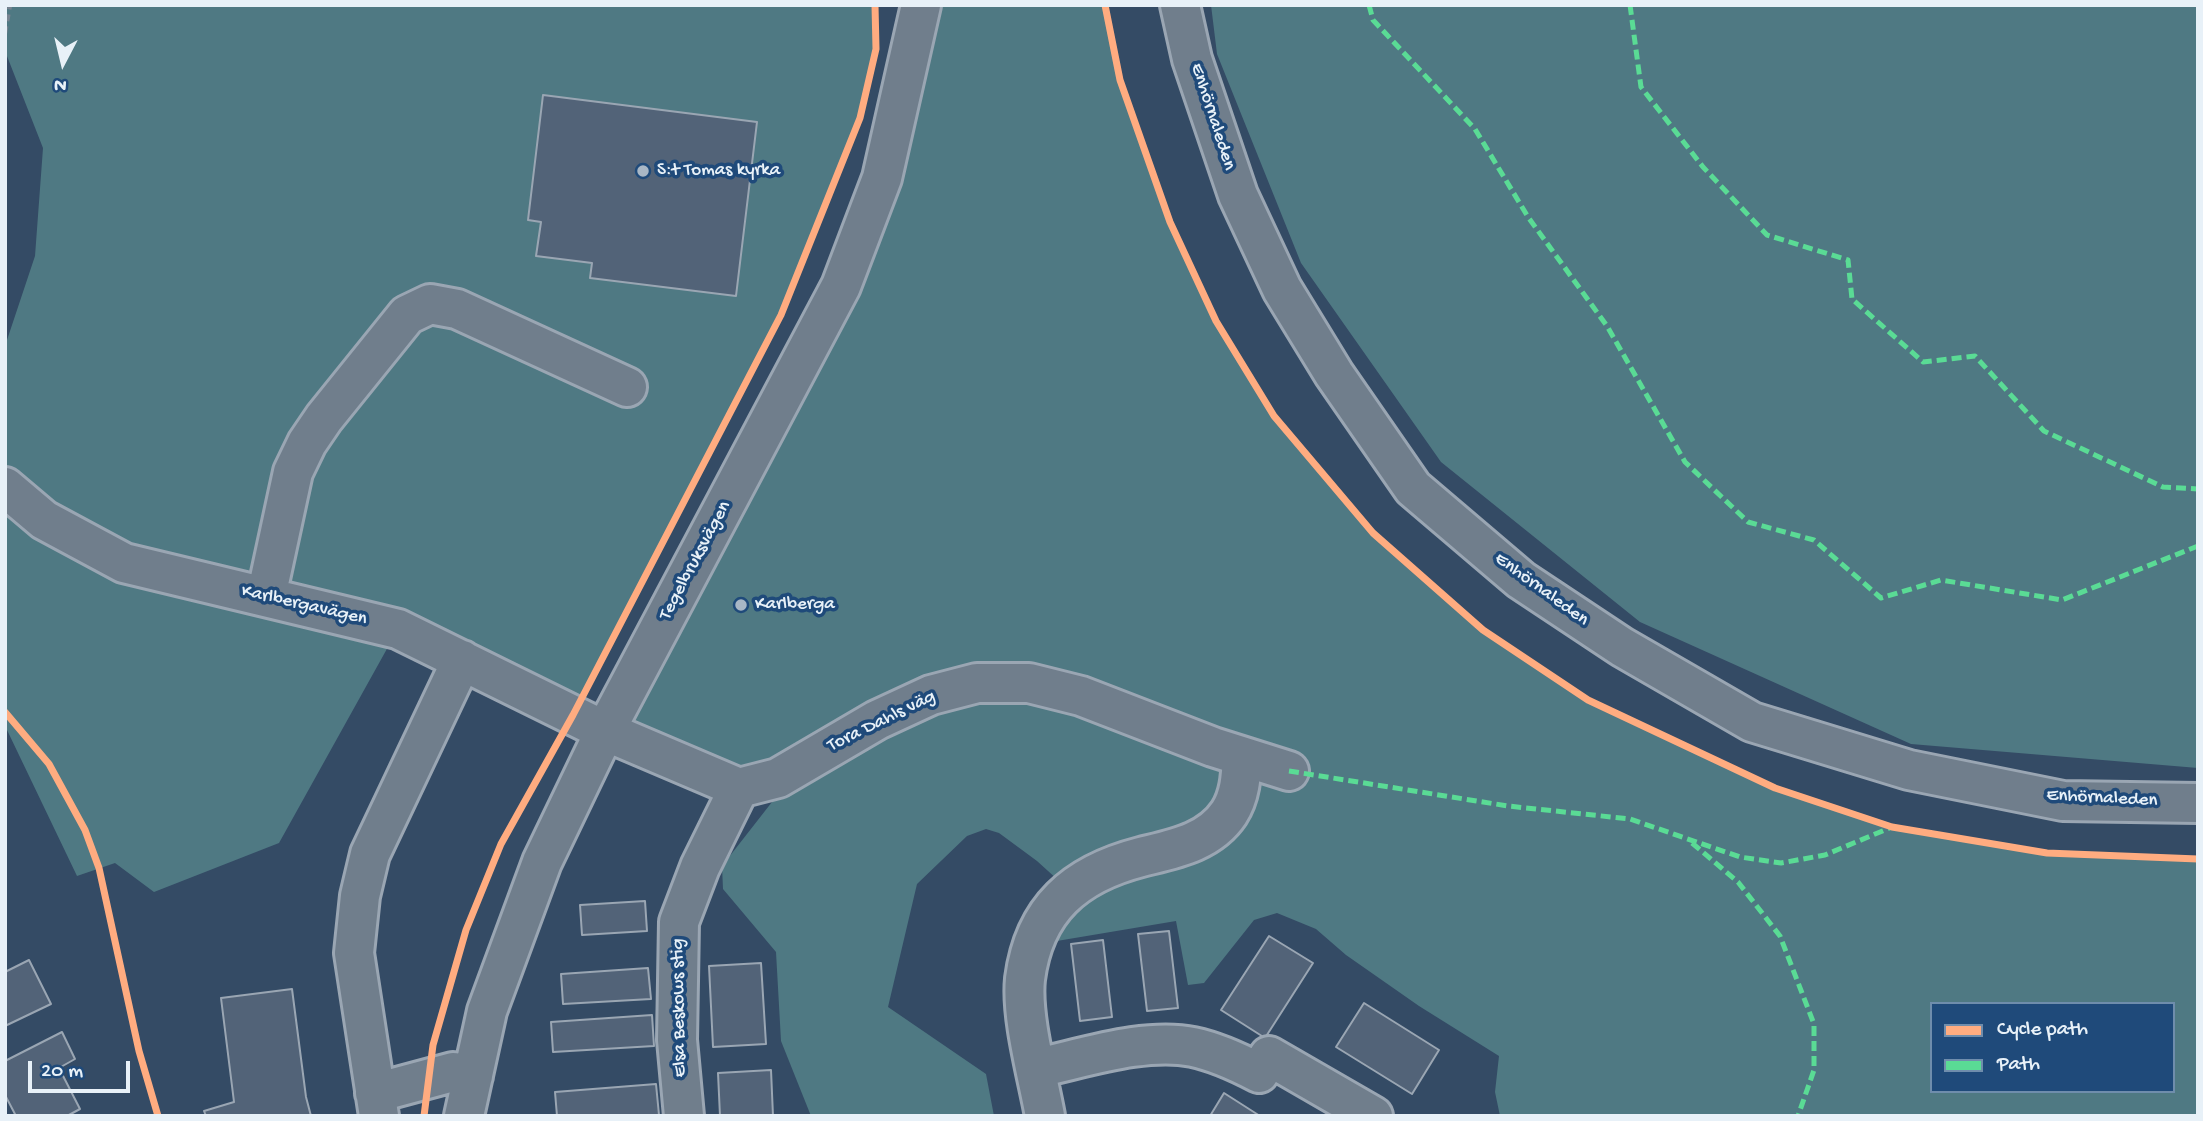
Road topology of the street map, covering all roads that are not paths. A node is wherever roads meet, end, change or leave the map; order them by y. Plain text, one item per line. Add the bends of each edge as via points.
1 (921, 5) edge
2 (1180, 5) edge
3 (627, 387) dead end
4 (5, 486) edge
5 (266, 597) junction
6 (462, 660) junction
7 (605, 732) junction
8 (1242, 757) junction
9 (1289, 771) dead end
10 (739, 788) junction
11 (2198, 803) edge
12 (1037, 1068) junction
13 (473, 1076) junction
14 (377, 1105) edge
15 (464, 1116) edge
16 (684, 1116) edge
17 (1045, 1116) edge
18 (1373, 1116) edge

1 - 7 street, Tegelbruksvägen via 883,178 841,286
2 - 11 street, Enhörnaleden via 1192,58 1238,195 1282,289 1413,488 1521,580 1622,647 1752,722 1909,770 2063,801
3 - 5 street via 457,309 430,304 407,315 307,443 293,472
4 - 5 street, Karlbergavägen via 44,520 124,563
5 - 6 street, Karlbergavägen via 398,629
6 - 7 street, Karlbergavägen
6 - 14 street via 370,854 360,896 354,953
7 - 10 street
7 - 13 street, Tegelbruksvägen via 542,862 487,1011
8 - 9 street, Tora Dahls väg
8 - 10 street, Tora Dahls väg via 1081,696 1030,683 977,683 931,695 877,720 778,778
8 - 12 street via 1236,800 1214,829 1173,850 1087,878 1062,897 1043,920 1025,981
10 - 16 street, Elsa Beskows stig via 678,922 676,1003
12 - 17 street
12 - 18 street via 1154,1045 1191,1046 1259,1073 1269,1056
13 - 14 street via 453,1072
13 - 15 street, Tegelbruksvägen

